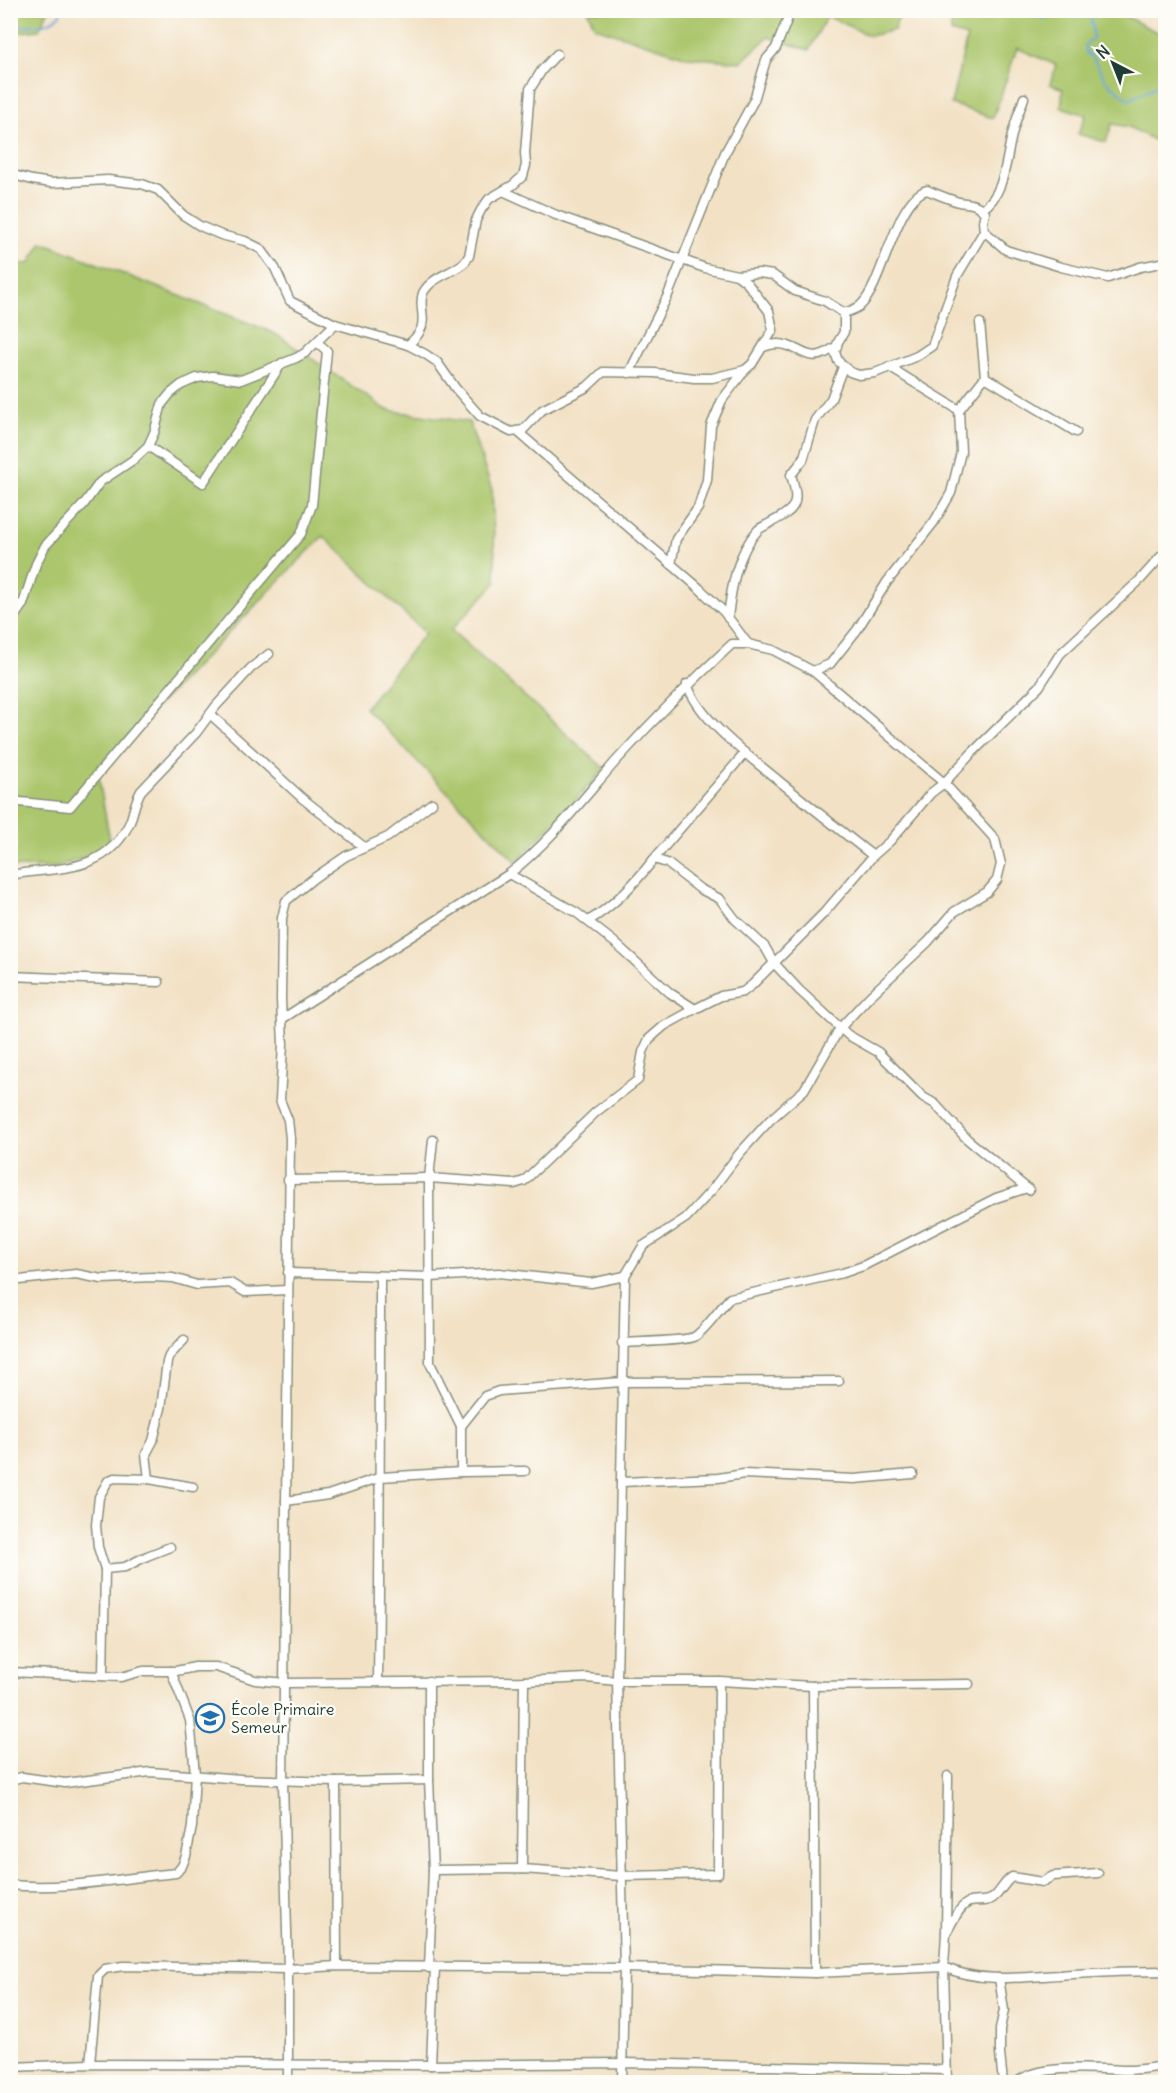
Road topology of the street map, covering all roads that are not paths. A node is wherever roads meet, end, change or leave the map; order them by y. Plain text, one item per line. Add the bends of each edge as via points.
1 (791, 10) edge
2 (557, 54) dead end
3 (1024, 98) dead end
4 (10, 174) edge
5 (503, 191) junction
6 (982, 209) junction
7 (984, 231) junction
8 (683, 260) junction
9 (1166, 262) edge
10 (737, 275) junction
11 (844, 313) junction
12 (981, 323) dead end
13 (336, 324) junction
14 (317, 342) junction
15 (408, 345) junction
16 (837, 346) junction
17 (763, 347) junction
18 (283, 362) junction
19 (843, 367) junction
20 (889, 367) junction
21 (745, 370) junction
22 (629, 373) junction
23 (985, 377) junction
24 (959, 410) junction
25 (517, 431) junction
26 (1077, 432) dead end
27 (148, 446) junction
28 (1166, 551) edge
29 (671, 564) junction
30 (22, 604) junction
31 (10, 608) edge
32 (728, 618) junction
33 (10, 623) edge
34 (748, 644) junction
35 (269, 654) dead end
36 (813, 670) junction
37 (687, 684) junction
38 (210, 714) junction
39 (745, 753) junction
40 (945, 783) junction
41 (10, 801) edge
42 (432, 804) dead end
43 (364, 847) junction
44 (873, 856) junction
45 (654, 859) junction
46 (10, 874) edge
47 (509, 874) junction
48 (588, 921) junction
49 (774, 963) junction
50 (10, 976) edge
51 (159, 982) dead end
52 (695, 1009) junction
53 (282, 1019) junction
54 (840, 1028) junction
55 (433, 1140) dead end
56 (429, 1178) junction
57 (288, 1180) junction
58 (288, 1273) junction
59 (380, 1276) junction
60 (625, 1276) junction
61 (430, 1277) junction
62 (10, 1281) edge
63 (287, 1290) junction
64 (184, 1340) dead end
65 (622, 1343) junction
66 (839, 1381) dead end
67 (622, 1382) junction
68 (461, 1426) junction
69 (525, 1471) dead end
70 (461, 1472) junction
71 (913, 1473) dead end
72 (381, 1477) junction
73 (148, 1479) junction
74 (621, 1482) junction
75 (193, 1487) dead end
76 (286, 1501) junction
77 (170, 1547) dead end
78 (105, 1569) junction
79 (171, 1671) junction
80 (10, 1672) edge
81 (103, 1676) junction
82 (378, 1681) junction
83 (429, 1681) junction
84 (524, 1681) junction
85 (617, 1681) junction
86 (719, 1681) junction
87 (285, 1683) junction
88 (969, 1684) dead end
89 (813, 1686) junction
90 (195, 1774) junction
91 (948, 1776) dead end
92 (10, 1780) edge
93 (283, 1780) junction
94 (429, 1780) junction
95 (336, 1782) junction
96 (522, 1869) junction
97 (433, 1870) junction
98 (1098, 1873) dead end
99 (622, 1876) junction
100 (10, 1885) edge
101 (946, 1933) junction
102 (337, 1966) junction
103 (944, 1967) junction
104 (432, 1968) junction
105 (624, 1968) junction
106 (288, 1969) junction
107 (1166, 1971) edge
108 (815, 1973) junction
109 (999, 1978) junction
110 (623, 2063) junction
111 (90, 2064) junction
112 (288, 2064) junction
113 (431, 2065) junction
114 (1166, 2066) edge
115 (10, 2067) edge
116 (946, 2070) junction
117 (288, 2082) edge
118 (622, 2082) edge
119 (946, 2082) edge
120 (1004, 2082) edge
121 (1017, 2082) edge

1 - 8 street via 776,48 766,60 754,100 726,153
2 - 5 street via 530,90 522,176
3 - 6 street via 1000,185
4 - 13 street via 51,183 108,180 158,190 200,226 261,249 275,268 290,302
5 - 8 street via 556,215
5 - 15 street via 489,199 481,210 465,262 423,292 423,323
6 - 7 street
6 - 11 street via 927,190 914,197 896,228 866,299 860,307
7 - 9 street via 1006,250 1108,278
7 - 20 street via 957,276 932,346
8 - 10 street
8 - 22 street
10 - 11 street via 773,275 795,291 825,301
10 - 17 street via 770,311 773,330
11 - 16 street via 844,332
12 - 23 street
13 - 14 street
13 - 15 street
14 - 18 street via 305,353
14 - 41 street via 327,351 312,505 301,534 70,807
15 - 25 street via 437,362 480,416 511,432
16 - 17 street via 810,356 775,342
16 - 19 street via 835,352
17 - 21 street
18 - 27 street via 241,380 213,376 181,385 162,404
18 - 27 street via 203,483
19 - 20 street via 860,375
19 - 32 street via 831,399 815,420 803,459 791,475 797,494 794,507 759,529 748,546 731,589
20 - 24 street
21 - 22 street via 712,378
21 - 29 street via 722,400 711,426 707,480 698,508 676,539
22 - 25 street via 603,372 587,387 542,410 523,430
23 - 24 street
23 - 26 street
24 - 36 street via 961,452 951,492 857,630 830,664
25 - 29 street
27 - 30 street via 100,482 45,546
28 - 40 street via 1060,654 1039,687
29 - 32 street
30 - 31 street
30 - 33 street
32 - 34 street
34 - 36 street via 773,650
34 - 37 street via 732,644
35 - 38 street via 251,668
36 - 40 street
37 - 39 street via 700,707
37 - 47 street via 555,832
38 - 43 street via 302,798
38 - 46 street via 141,791 121,837 101,856 84,865
39 - 44 street
39 - 45 street
40 - 44 street
40 - 54 street via 995,839 1001,864 997,880 987,892 954,912
42 - 43 street via 388,837
43 - 53 street via 286,901 282,918
44 - 49 street
45 - 48 street via 602,913
45 - 49 street via 720,899 765,947
47 - 48 street
47 - 53 street
48 - 52 street via 670,993
49 - 52 street via 743,992 721,996
49 - 54 street
50 - 51 street
52 - 56 street via 649,1039 638,1080 596,1112 524,1181 514,1184
53 - 57 street via 280,1100 290,1138
54 - 60 street via 804,1090 770,1120 686,1218 643,1246
54 - 65 street via 878,1052 967,1139 1028,1189 996,1198 863,1266 730,1298 694,1338
55 - 56 street
56 - 57 street
56 - 61 street
57 - 58 street
58 - 59 street
58 - 63 street
59 - 61 street
59 - 72 street
60 - 61 street via 591,1283 499,1273
60 - 65 street
61 - 68 street via 430,1363
62 - 63 street via 76,1274 102,1279 173,1278 197,1285 230,1283 245,1292
63 - 76 street
64 - 73 street via 168,1356 161,1408 146,1454
65 - 67 street
66 - 67 street
67 - 68 street via 499,1390 485,1396
67 - 74 street
68 - 70 street
69 - 70 street
70 - 72 street
71 - 74 street via 854,1479 744,1474
72 - 76 street via 327,1495
72 - 82 street
73 - 75 street
73 - 78 street via 114,1478 103,1488 96,1525
74 - 85 street
76 - 87 street
77 - 78 street via 125,1567
78 - 81 street
79 - 81 street
79 - 87 street via 216,1667 255,1680
79 - 90 street via 190,1720
80 - 81 street
82 - 83 street
82 - 87 street
83 - 84 street
83 - 94 street
84 - 85 street
84 - 96 street
85 - 86 street
85 - 99 street
86 - 89 street
86 - 99 street via 718,1874
87 - 93 street
88 - 89 street
89 - 108 street
90 - 92 street via 150,1772 65,1783 22,1777
90 - 93 street
90 - 100 street via 192,1827 186,1856 176,1873 76,1885
91 - 101 street
93 - 95 street
93 - 106 street
94 - 95 street
94 - 97 street
95 - 102 street
96 - 97 street
96 - 99 street
97 - 104 street
98 - 101 street via 1053,1876 1042,1882 1012,1877 989,1900 964,1905
99 - 105 street
101 - 103 street
102 - 104 street
102 - 106 street
103 - 108 street
103 - 109 street
103 - 116 street
104 - 105 street
104 - 113 street
105 - 108 street
105 - 110 street
106 - 111 street via 105,1969 98,1976
106 - 112 street
107 - 109 street
109 - 120 street via 1004,2010 1000,2054
110 - 113 street
110 - 116 street
110 - 118 street
111 - 112 street
111 - 115 street
112 - 113 street
112 - 117 street
114 - 121 street via 1049,2071
116 - 119 street

